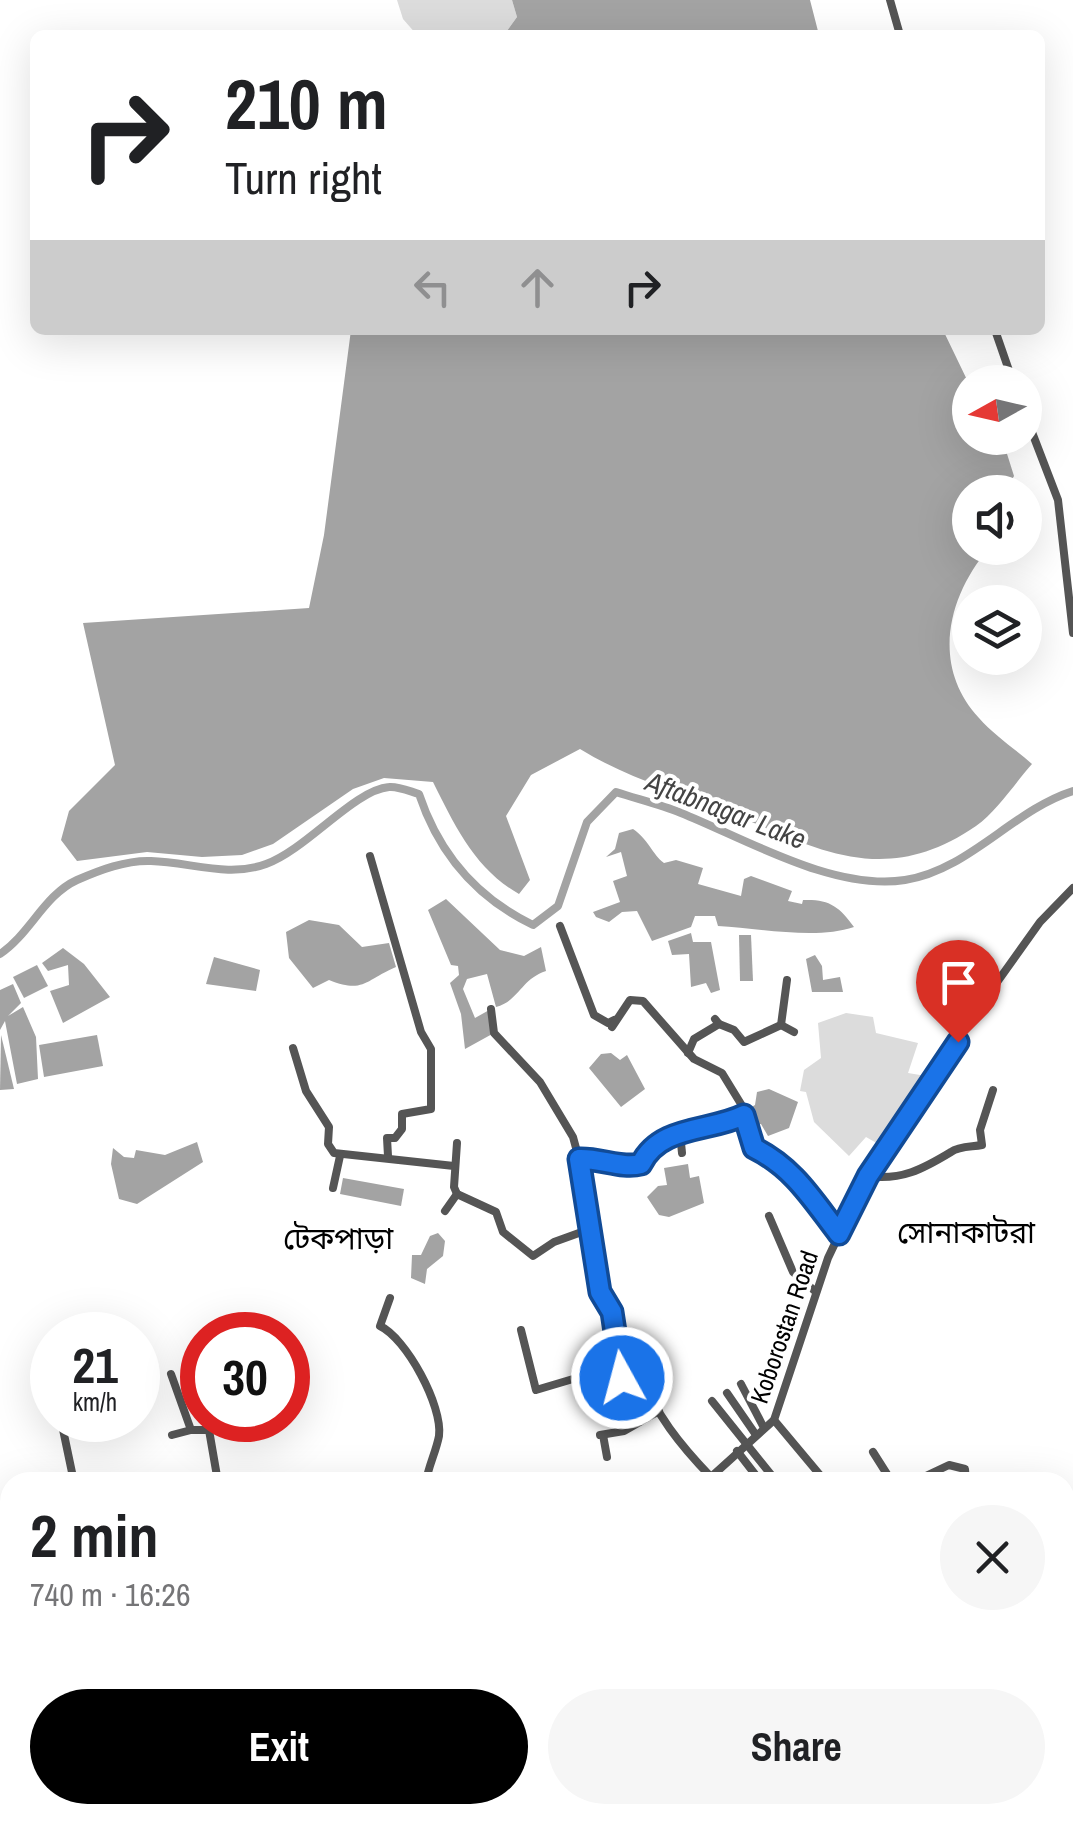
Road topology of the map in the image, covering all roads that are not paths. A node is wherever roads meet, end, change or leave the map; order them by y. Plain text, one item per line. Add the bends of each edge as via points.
1 (890, 0) edge
2 (899, 30) edge
3 (996, 335) edge
4 (1007, 365) edge
5 (1041, 455) edge
6 (1073, 634) edge
7 (370, 856) dead end
8 (1073, 888) edge
9 (560, 926) dead end
10 (787, 980) dead end
11 (491, 1009) dead end
12 (618, 1018) junction
13 (781, 1025) junction
14 (612, 1027) dead end
15 (794, 1032) dead end
16 (293, 1048) dead end
17 (688, 1053) junction
18 (994, 1090) dead end
19 (744, 1115) junction
20 (680, 1133) junction
21 (458, 1144) dead end
22 (682, 1153) dead end
23 (340, 1156) junction
24 (388, 1156) junction
25 (579, 1159) junction
26 (454, 1166) junction
27 (868, 1176) junction
28 (333, 1188) dead end
29 (457, 1194) junction
30 (445, 1211) dead end
31 (769, 1216) dead end
32 (590, 1229) junction
33 (839, 1234) junction
34 (816, 1292) junction
35 (390, 1298) dead end
36 (521, 1330) dead end
37 (171, 1374) dead end
38 (622, 1378) junction
39 (741, 1384) dead end
40 (727, 1393) dead end
41 (180, 1399) edge
42 (712, 1401) dead end
43 (660, 1411) junction
44 (774, 1420) junction
45 (180, 1432) edge
46 (760, 1432) junction
47 (172, 1434) dead end
48 (66, 1442) edge
49 (211, 1442) edge
50 (746, 1443) junction
51 (736, 1451) junction
52 (873, 1452) dead end
53 (607, 1457) dead end
54 (72, 1472) edge
55 (216, 1472) edge
56 (429, 1472) edge
57 (703, 1472) edge
58 (717, 1472) edge
59 (753, 1472) edge
60 (769, 1472) edge
61 (817, 1472) edge
62 (886, 1472) edge
63 (934, 1472) edge
64 (965, 1472) edge

1 - 2 street
3 - 4 street
5 - 6 street via 1058,500
7 - 24 street via 434,1067 431,1109 402,1114 402,1129 388,1138
8 - 27 street, Koborostan Road via 1040,922
9 - 12 street via 594,1015 608,1024
10 - 13 street
11 - 25 street via 494,1033 540,1082
12 - 14 street
12 - 17 street via 639,998
13 - 15 street
13 - 17 street via 744,1042 717,1022 694,1039
16 - 23 street via 306,1091 330,1127 328,1147
17 - 19 street via 722,1073
18 - 27 street via 980,1130 982,1145 953,1149 896,1178
19 - 20 street
19 - 33 street via 754,1148 784,1164 809,1189
20 - 22 street
20 - 25 street via 648,1150 641,1164
21 - 26 street
23 - 24 street
23 - 28 street
24 - 26 street
25 - 32 street
26 - 29 street
27 - 33 street, Koborostan Road
29 - 30 street
29 - 32 street via 496,1212 503,1232 533,1256
31 - 34 street via 792,1272
32 - 38 street
33 - 34 street, Koborostan Road
34 - 44 street, Koborostan Road
35 - 56 street via 380,1326 395,1332 437,1413 439,1436
36 - 38 street via 536,1390 573,1379 601,1384
37 - 41 street
38 - 43 street via 640,1373
39 - 46 street
40 - 46 street
42 - 50 street
43 - 53 street via 602,1435
43 - 57 street
44 - 46 street, Koborostan Road
44 - 61 street
45 - 47 street
46 - 50 street, Koborostan Road
48 - 54 street
49 - 55 street
50 - 51 street, Koborostan Road
50 - 60 street
51 - 58 street, Koborostan Road
51 - 59 street
52 - 62 street
63 - 64 street via 948,1465

